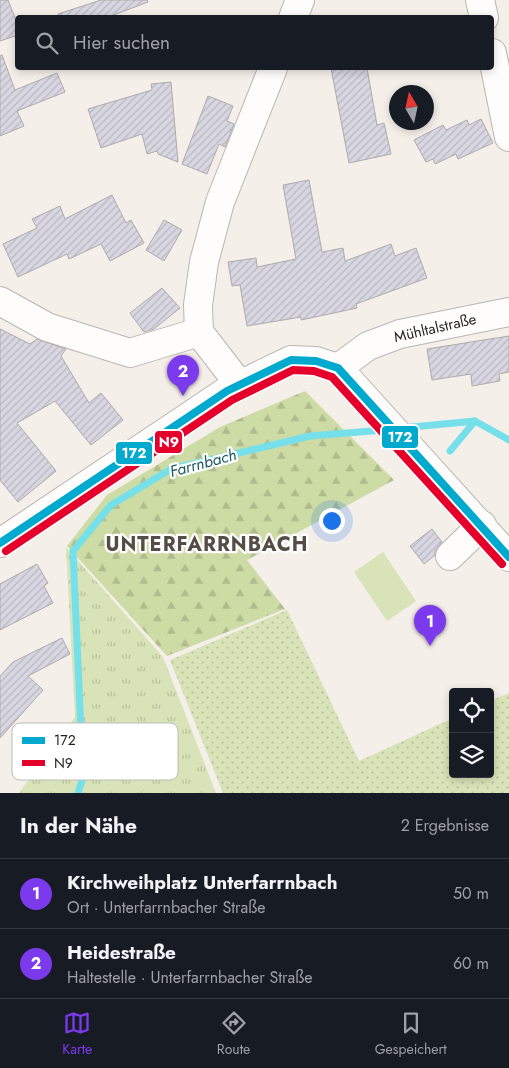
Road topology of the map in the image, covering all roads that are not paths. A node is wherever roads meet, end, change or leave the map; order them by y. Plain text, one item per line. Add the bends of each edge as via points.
1 (300, 0) edge
2 (480, 0) edge
3 (294, 15) edge
4 (483, 15) edge
5 (494, 63) edge
6 (272, 70) edge
7 (509, 137) edge
8 (0, 301) edge
9 (509, 312) edge
10 (199, 332) junction
11 (338, 368) junction
12 (239, 384) junction
13 (482, 526) junction
14 (0, 543) edge
15 (450, 556) dead end
16 (509, 556) edge

1 - 3 street
2 - 4 street
5 - 7 street
6 - 10 street via 220,202 204,262 198,305
8 - 10 street via 47,326 130,353
9 - 11 street, Mühltalstraße via 400,334 368,346
10 - 12 street
11 - 12 street via 316,361 291,360
11 - 13 street
12 - 14 street
13 - 15 street
13 - 16 street

